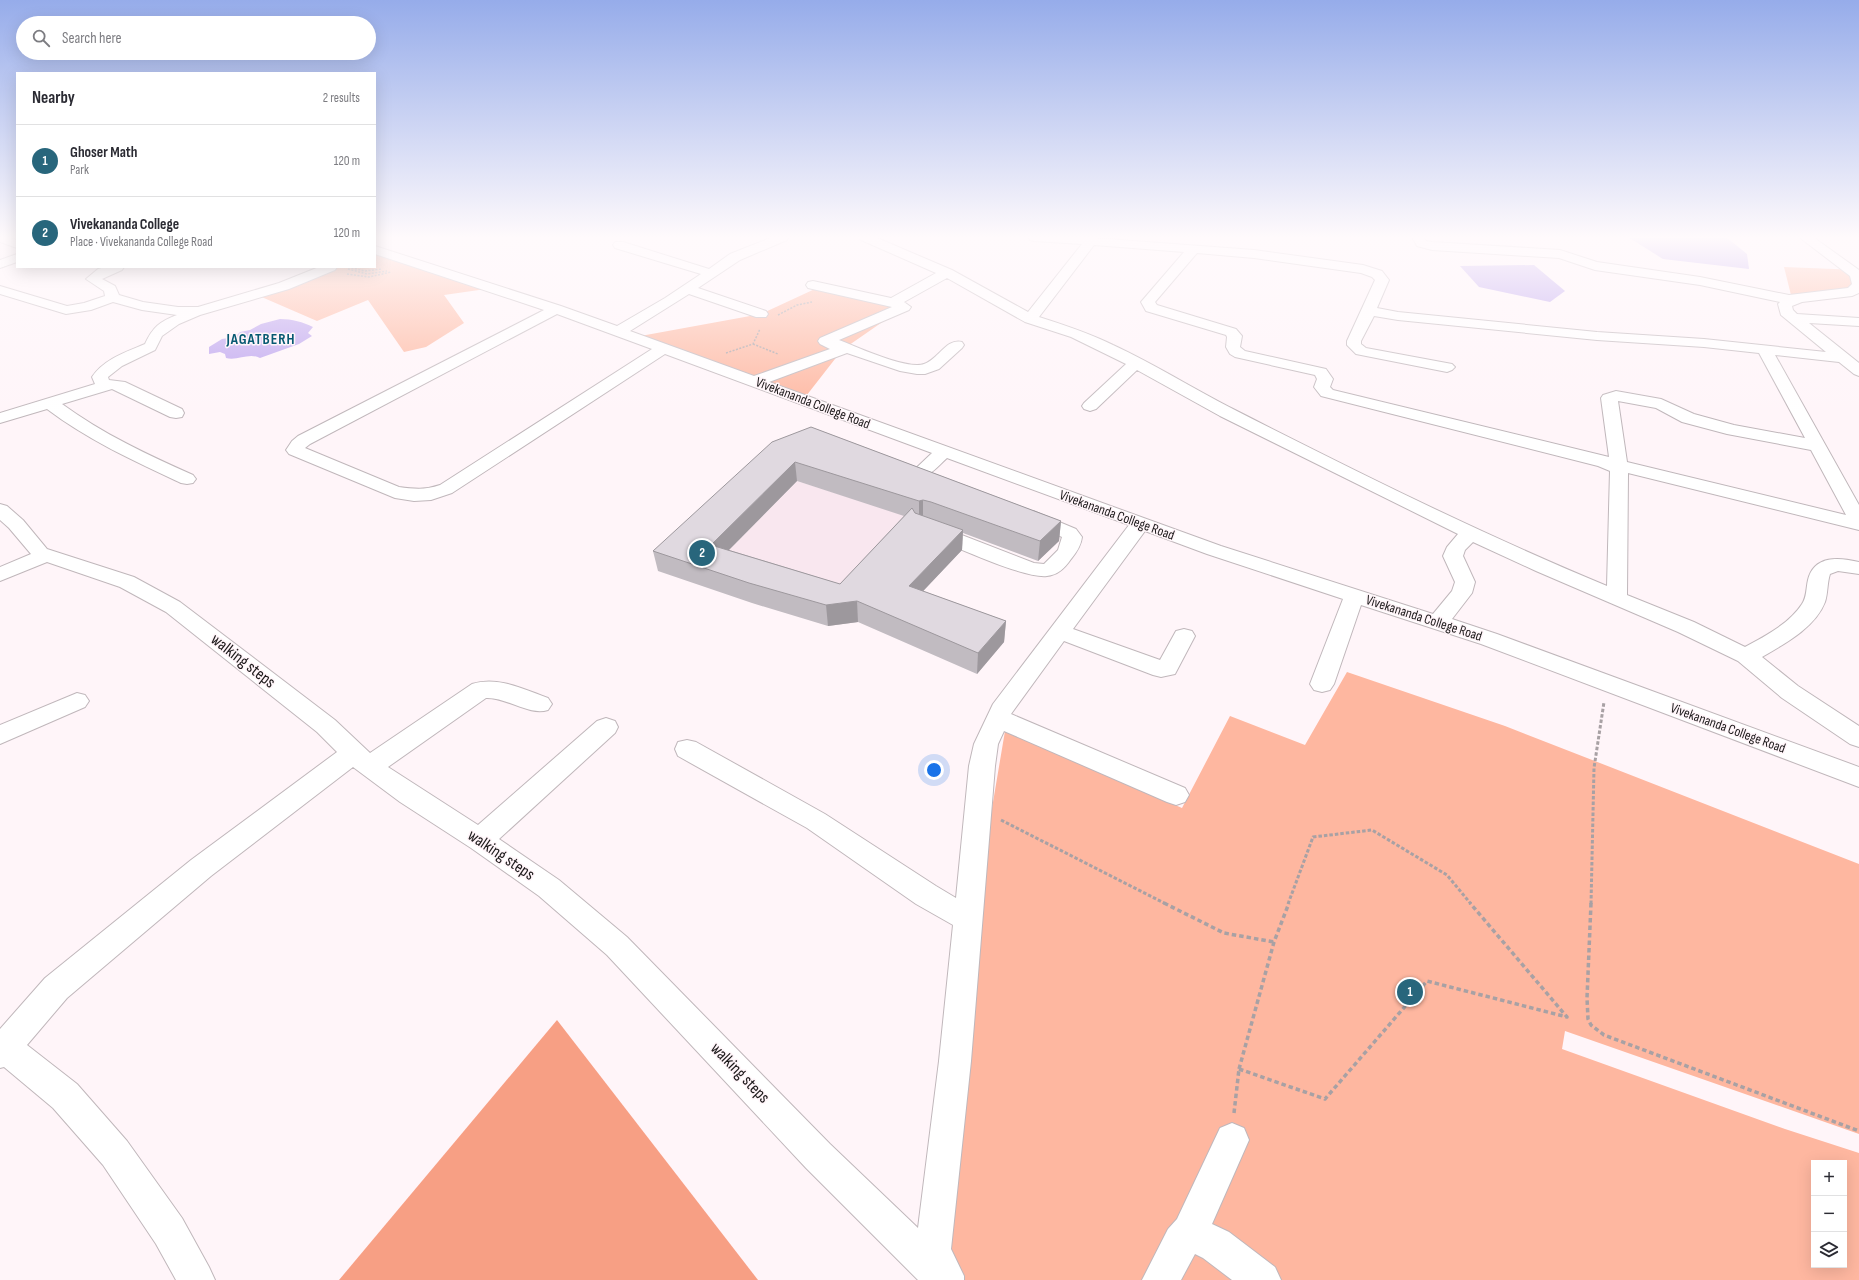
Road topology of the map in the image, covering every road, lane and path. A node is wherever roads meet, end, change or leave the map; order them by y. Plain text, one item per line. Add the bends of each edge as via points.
1 (22, 297) edge
2 (246, 297) edge
3 (518, 297) edge
4 (675, 297) edge
5 (707, 297) edge
6 (865, 297) edge
7 (904, 297) edge
8 (991, 297) edge
9 (1047, 297) edge
10 (1152, 297) edge
11 (1375, 297) edge
12 (1776, 297) edge
13 (1816, 297) edge
14 (113, 298) joint
15 (818, 301) dead end
16 (1796, 301) junction
17 (893, 303) junction
18 (556, 309) junction
19 (199, 310) junction
20 (1369, 311) junction
21 (777, 316) dead end
22 (762, 318) joint
23 (1793, 318) junction
24 (1030, 319) junction
25 (1859, 322) edge
26 (620, 331) junction
27 (825, 340) junction
28 (753, 344) junction
29 (957, 345) dead end
30 (664, 348) junction
31 (1765, 351) junction
32 (780, 354) dead end
33 (703, 362) junction
34 (1136, 363) junction
35 (1854, 365) edge
36 (1447, 367) dead end
37 (756, 381) junction
38 (104, 385) junction
39 (50, 403) junction
40 (1090, 406) dead end
41 (176, 413) dead end
42 (0, 418) edge
43 (1818, 446) junction
44 (945, 451) junction
45 (1612, 464) junction
46 (921, 473) edge
47 (187, 479) dead end
48 (0, 510) edge
49 (1018, 511) edge
50 (1859, 523) edge
51 (1140, 524) junction
52 (923, 527) edge
53 (1470, 533) junction
54 (46, 555) junction
55 (1859, 568) edge
56 (0, 575) edge
57 (1354, 596) junction
58 (1617, 598) junction
59 (1438, 622) junction
60 (1060, 632) junction
61 (1184, 636) dead end
62 (1746, 656) junction
63 (1605, 682) junction
64 (1322, 684) dead end
65 (76, 701) dead end
66 (540, 704) dead end
67 (997, 718) junction
68 (606, 726) dead end
69 (0, 735) edge
70 (1859, 738) edge
71 (687, 749) dead end
72 (361, 760) junction
73 (1859, 777) edge
74 (1176, 795) dead end
75 (978, 808) junction
76 (480, 840) junction
77 (968, 919) junction
78 (1274, 942) junction
79 (2, 1048) edge
80 (1239, 1069) junction
81 (1859, 1130) edge
82 (1232, 1140) joint
83 (1190, 1232) junction
84 (196, 1280) edge
85 (946, 1280) edge
86 (1161, 1280) edge
87 (1262, 1280) edge

1 - 14 main road via 66,310 86,307
2 - 19 main road
3 - 18 main road, Vivekananda College Road
4 - 26 main road
5 - 22 main road
6 - 17 main road
7 - 17 main road
8 - 24 main road
9 - 24 main road
10 - 45 main road via 1148,302 1150,308 1231,332 1235,336 1233,348 1240,354 1320,372 1325,379 1323,390 1327,393
11 - 20 main road
12 - 16 main road
13 - 16 main road via 1792,299
14 - 19 main road via 178,312
15 - 21 path via 797,305
16 - 23 main road via 1786,304 1786,312
17 - 27 main road via 904,307
18 - 26 main road, Vivekananda College Road
18 - 30 main road via 304,440 295,450 395,492 431,494 446,489
19 - 38 main road via 161,329 156,333 154,343 150,347 104,372 100,377
20 - 31 main road via 1414,319 1704,343
20 - 36 main road via 1354,341 1356,348 1369,353
22 - 28 path
23 - 25 main road
23 - 35 main road
24 - 34 main road via 1095,342
26 - 30 main road, Vivekananda College Road
27 - 29 main road via 890,363 920,370 932,366
27 - 37 main road via 842,350
28 - 32 path
28 - 33 path
30 - 33 main road, Vivekananda College Road
31 - 35 main road
31 - 43 main road
33 - 37 main road, Vivekananda College Road
34 - 40 main road
34 - 53 main road via 1226,412
37 - 44 main road, Vivekananda College Road
38 - 39 main road
38 - 41 main road via 119,385
39 - 42 main road
39 - 47 main road via 92,433
43 - 45 main road via 1732,430 1688,418 1661,404 1616,396 1609,398
43 - 50 main road
44 - 46 main road
44 - 51 main road, Vivekananda College Road
45 - 50 main road
45 - 58 main road via 1619,472
48 - 54 main road, walking steps via 16,524 40,553
49 - 52 main road via 1069,533 1072,538 1071,544 1049,570 1029,568
51 - 57 main road, Vivekananda College Road
51 - 60 main road
53 - 58 main road
53 - 59 main road via 1452,554 1465,582 1462,593
54 - 56 main road
54 - 72 main road, walking steps via 127,582 174,607 326,726
55 - 62 main road via 1827,566 1821,571 1813,604 1800,621 1777,639
57 - 59 main road, Vivekananda College Road
57 - 64 main road
58 - 62 main road
59 - 63 main road, Vivekananda College Road
60 - 61 main road via 1161,670 1167,668
60 - 67 main road
62 - 70 main road via 1790,692
63 - 73 main road, Vivekananda College Road
63 - 81 path via 1603,719 1594,768 1587,998 1588,1019 1591,1025 1604,1035
65 - 69 main road
66 - 72 main road via 497,689 480,690
67 - 74 main road
67 - 75 main road via 986,744
68 - 76 main road
71 - 77 main road via 816,821 926,895
72 - 76 main road, walking steps via 409,796
72 - 79 main road via 202,868 61,983
75 - 77 main road
75 - 78 path via 1224,933
76 - 85 main road, walking steps via 549,888 616,946 818,1156
77 - 85 main road via 934,1250
78 - 80 path
78 - 80 path via 1313,837 1372,830 1446,875 1567,1017 1427,981 1325,1099
79 - 84 main road via 64,1096 115,1153 169,1231
80 - 82 path
82 - 83 main road
83 - 86 main road via 1180,1242
83 - 87 main road via 1216,1246

